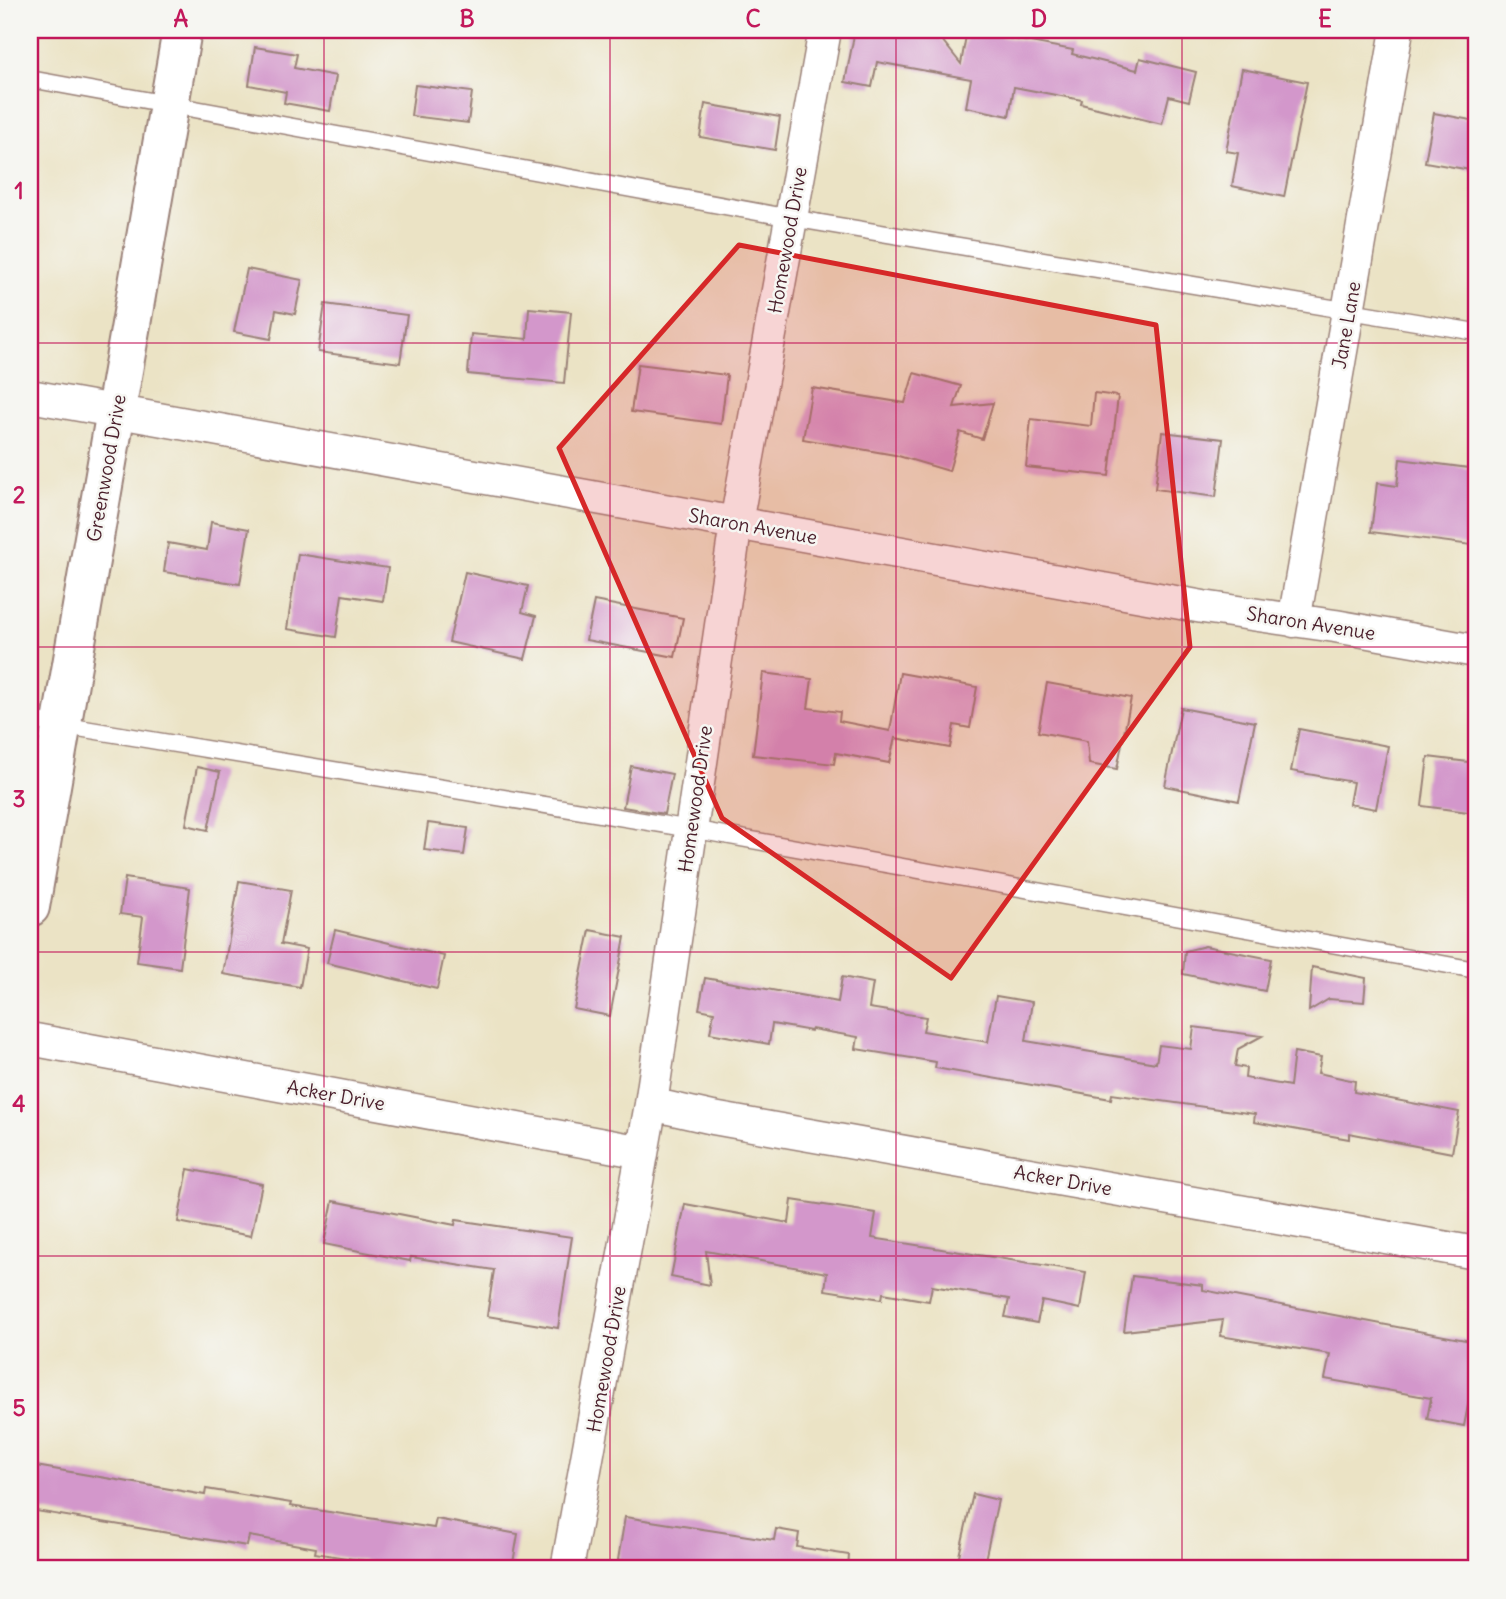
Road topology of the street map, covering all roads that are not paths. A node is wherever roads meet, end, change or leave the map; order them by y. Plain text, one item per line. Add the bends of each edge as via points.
1 (182, 30) edge
2 (825, 30) edge
3 (1396, 30) edge
4 (30, 79) edge
5 (169, 104) junction
6 (791, 218) junction
7 (1349, 309) junction
8 (1476, 332) edge
9 (30, 396) edge
10 (116, 412) junction
11 (736, 523) junction
12 (1294, 621) junction
13 (1476, 651) edge
14 (46, 723) edge
15 (691, 829) junction
16 (30, 907) edge
17 (1476, 970) edge
18 (30, 1039) edge
19 (651, 1104) junction
20 (642, 1152) junction
21 (1476, 1253) edge
22 (567, 1569) edge

1 - 5 street, Greenwood Drive
2 - 6 street, Homewood Drive
3 - 7 street, Jane Lane
4 - 5 lane
5 - 6 lane
5 - 10 street, Greenwood Drive
6 - 7 lane
6 - 11 street, Homewood Drive
7 - 8 lane
7 - 12 street, Jane Lane
9 - 10 street, Sharon Avenue
10 - 11 street, Sharon Avenue
10 - 14 street, Greenwood Drive
11 - 12 street, Sharon Avenue
11 - 15 street, Homewood Drive
12 - 13 street, Sharon Avenue
14 - 15 lane
14 - 16 street, Greenwood Drive
15 - 17 lane
15 - 19 street, Homewood Drive
18 - 20 street, Acker Drive
19 - 20 street, Homewood Drive
19 - 21 street, Acker Drive
20 - 22 street, Homewood Drive

